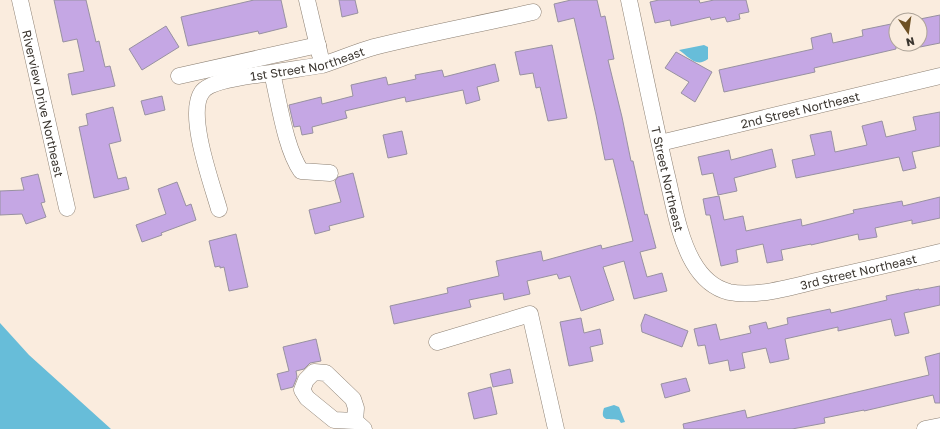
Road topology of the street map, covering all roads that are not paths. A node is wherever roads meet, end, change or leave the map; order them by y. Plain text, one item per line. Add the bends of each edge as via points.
1 (20, 0) edge
2 (307, 0) edge
3 (629, 0) edge
4 (533, 12) dead end
5 (318, 45) junction
6 (322, 64) junction
7 (272, 73) junction
8 (178, 76) dead end
9 (940, 76) edge
10 (660, 143) junction
11 (330, 173) dead end
12 (67, 208) dead end
13 (219, 209) dead end
14 (940, 252) edge
15 (776, 290) joint
16 (437, 342) dead end
17 (940, 426) edge
18 (556, 429) edge
19 (925, 429) edge

1 - 12 street, Riverview Drive Northeast
2 - 5 street
3 - 10 street, T Street Northeast
4 - 6 street, 1st Street Northeast via 372,48
5 - 6 street
5 - 8 street
6 - 7 street, 1st Street Northeast
7 - 11 street via 295,162 301,171
7 - 13 street, 1st Street Northeast via 216,83 204,89 200,95 197,109 198,135
9 - 10 street, 2nd Street Northeast
10 - 15 street, T Street Northeast via 684,240 700,273 709,282 730,292
14 - 15 street, 3rd Street Northeast
16 - 18 street via 530,314
17 - 19 street

